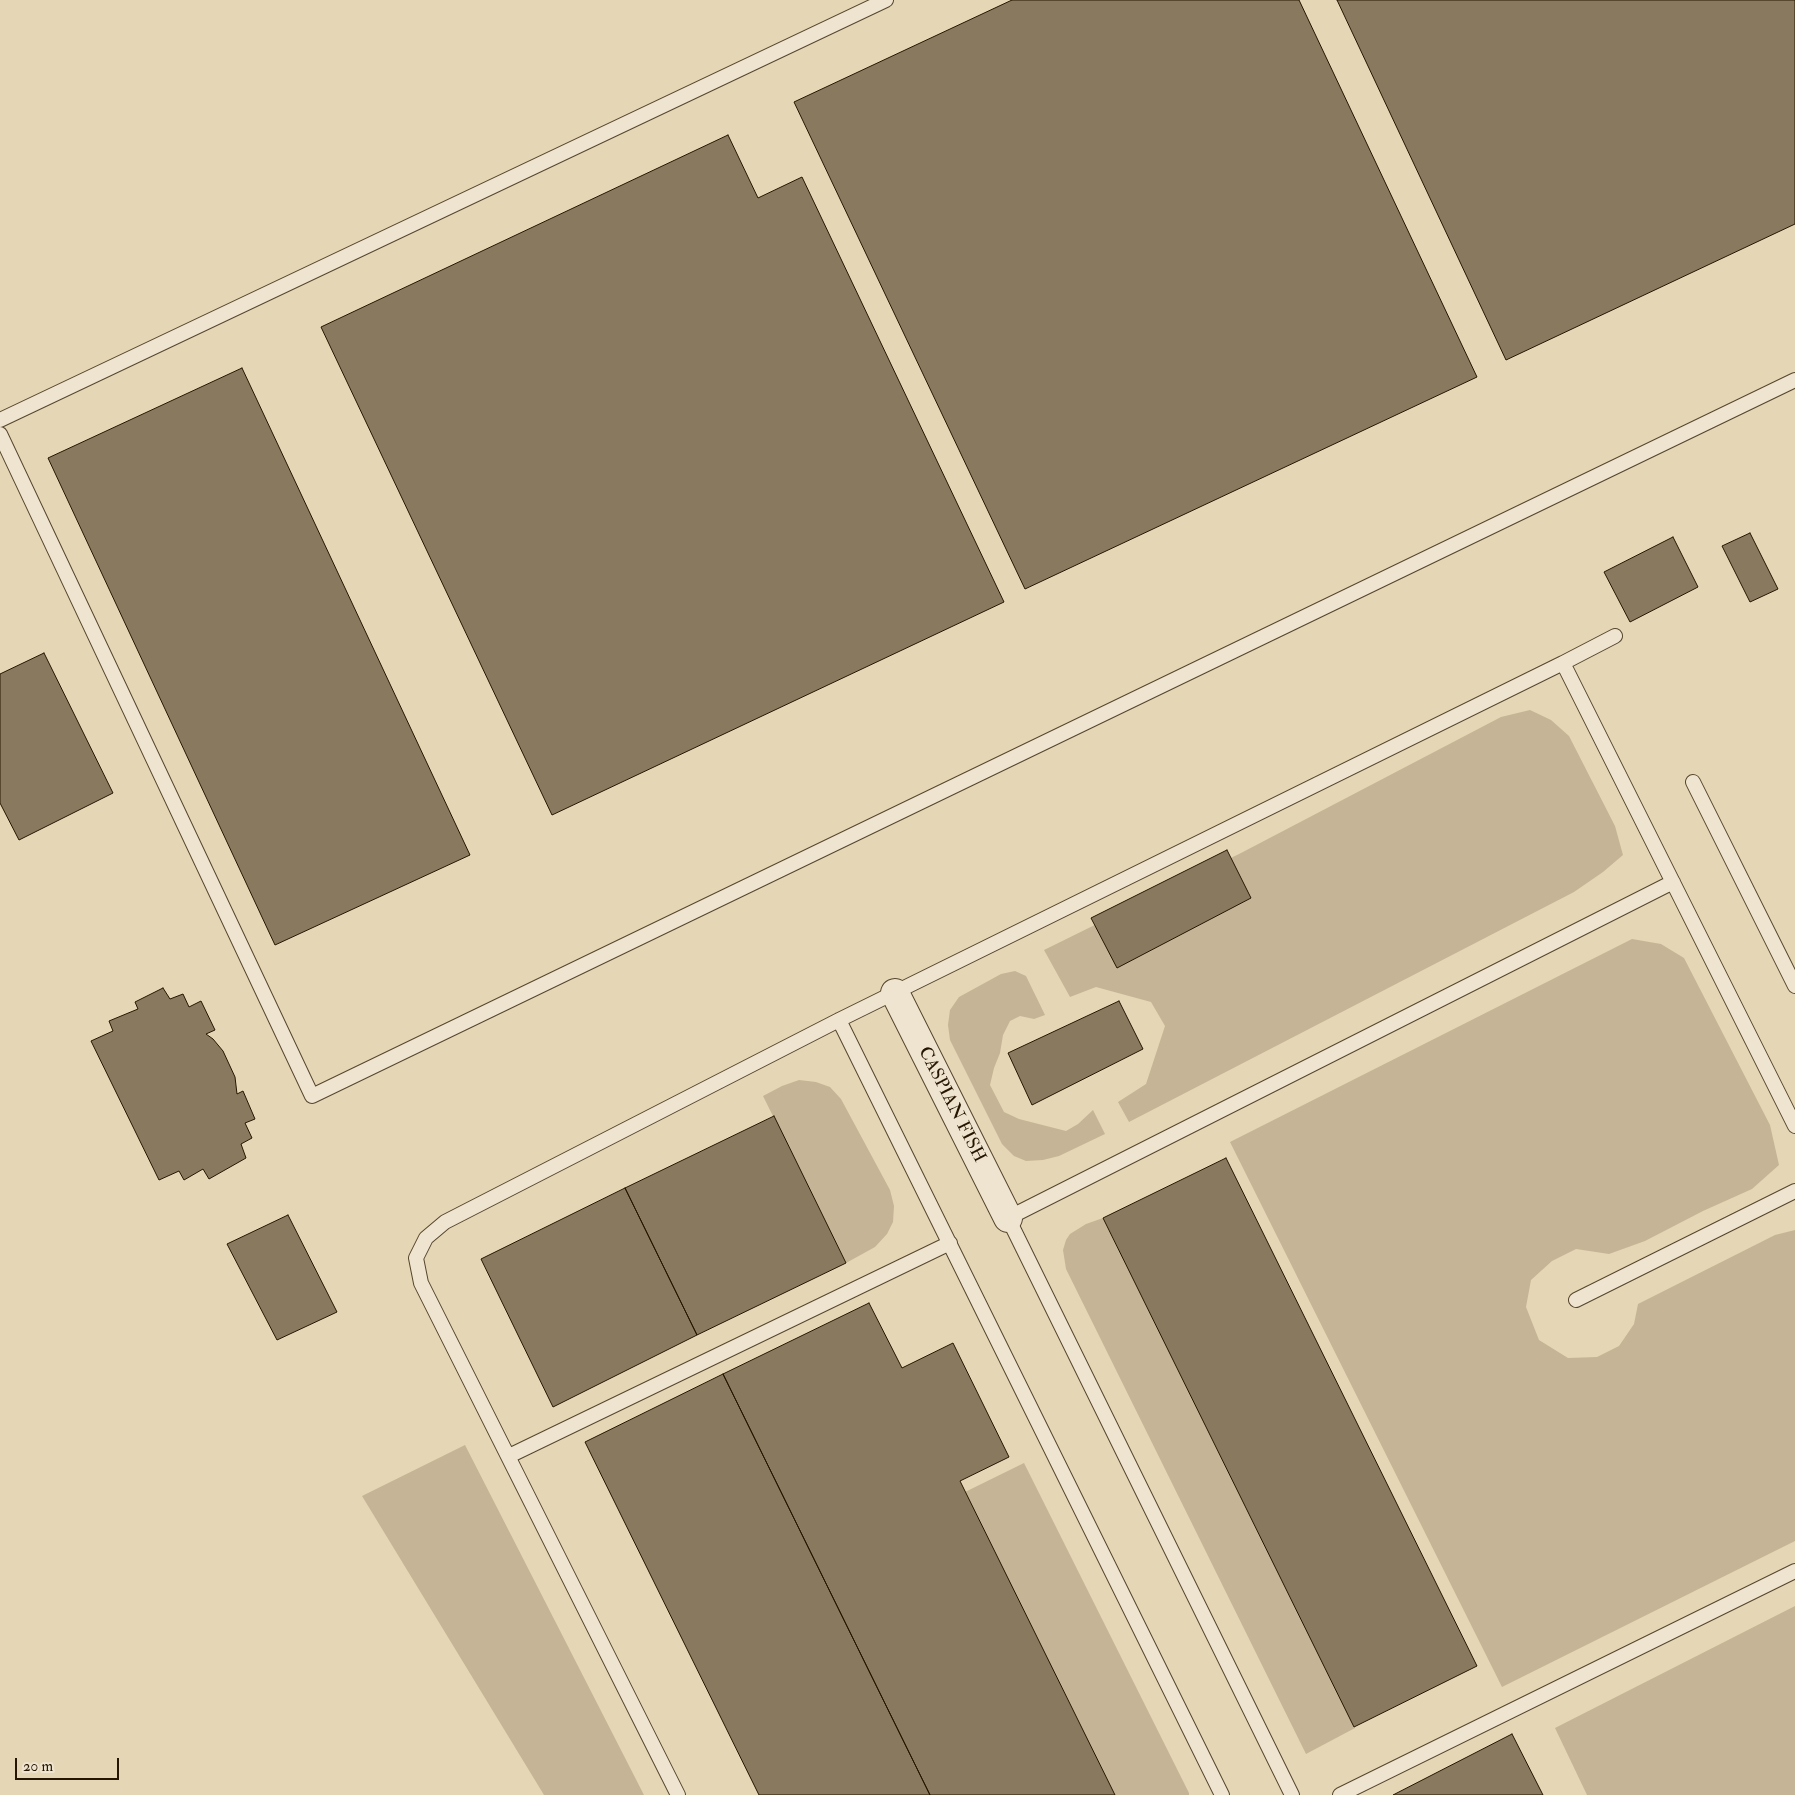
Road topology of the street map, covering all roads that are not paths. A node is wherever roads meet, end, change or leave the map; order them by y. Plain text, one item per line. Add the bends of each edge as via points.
1 (886, 0) edge
2 (1795, 380) edge
3 (0, 420) edge
4 (0, 434) edge
5 (1615, 636) dead end
6 (1563, 663) junction
7 (1693, 782) dead end
8 (1673, 882) junction
9 (1795, 986) edge
10 (895, 993) junction
11 (839, 1020) junction
12 (1795, 1126) edge
13 (1795, 1191) edge
14 (1008, 1218) junction
15 (950, 1243) junction
16 (1576, 1300) dead end
17 (509, 1456) junction
18 (1795, 1571) edge
19 (678, 1795) edge
20 (1222, 1795) edge
21 (1292, 1795) edge
22 (1340, 1795) edge

1 - 3 lane
2 - 4 lane via 312,1096
5 - 6 lane
6 - 8 lane
6 - 10 lane
7 - 9 lane
8 - 12 lane
8 - 14 lane
10 - 11 lane
10 - 14 street, CASPIAN FISH
11 - 15 lane
11 - 17 lane via 445,1222 426,1238 416,1258 421,1283
13 - 16 lane
14 - 21 lane
15 - 17 lane
15 - 20 lane
17 - 19 lane
18 - 22 lane

